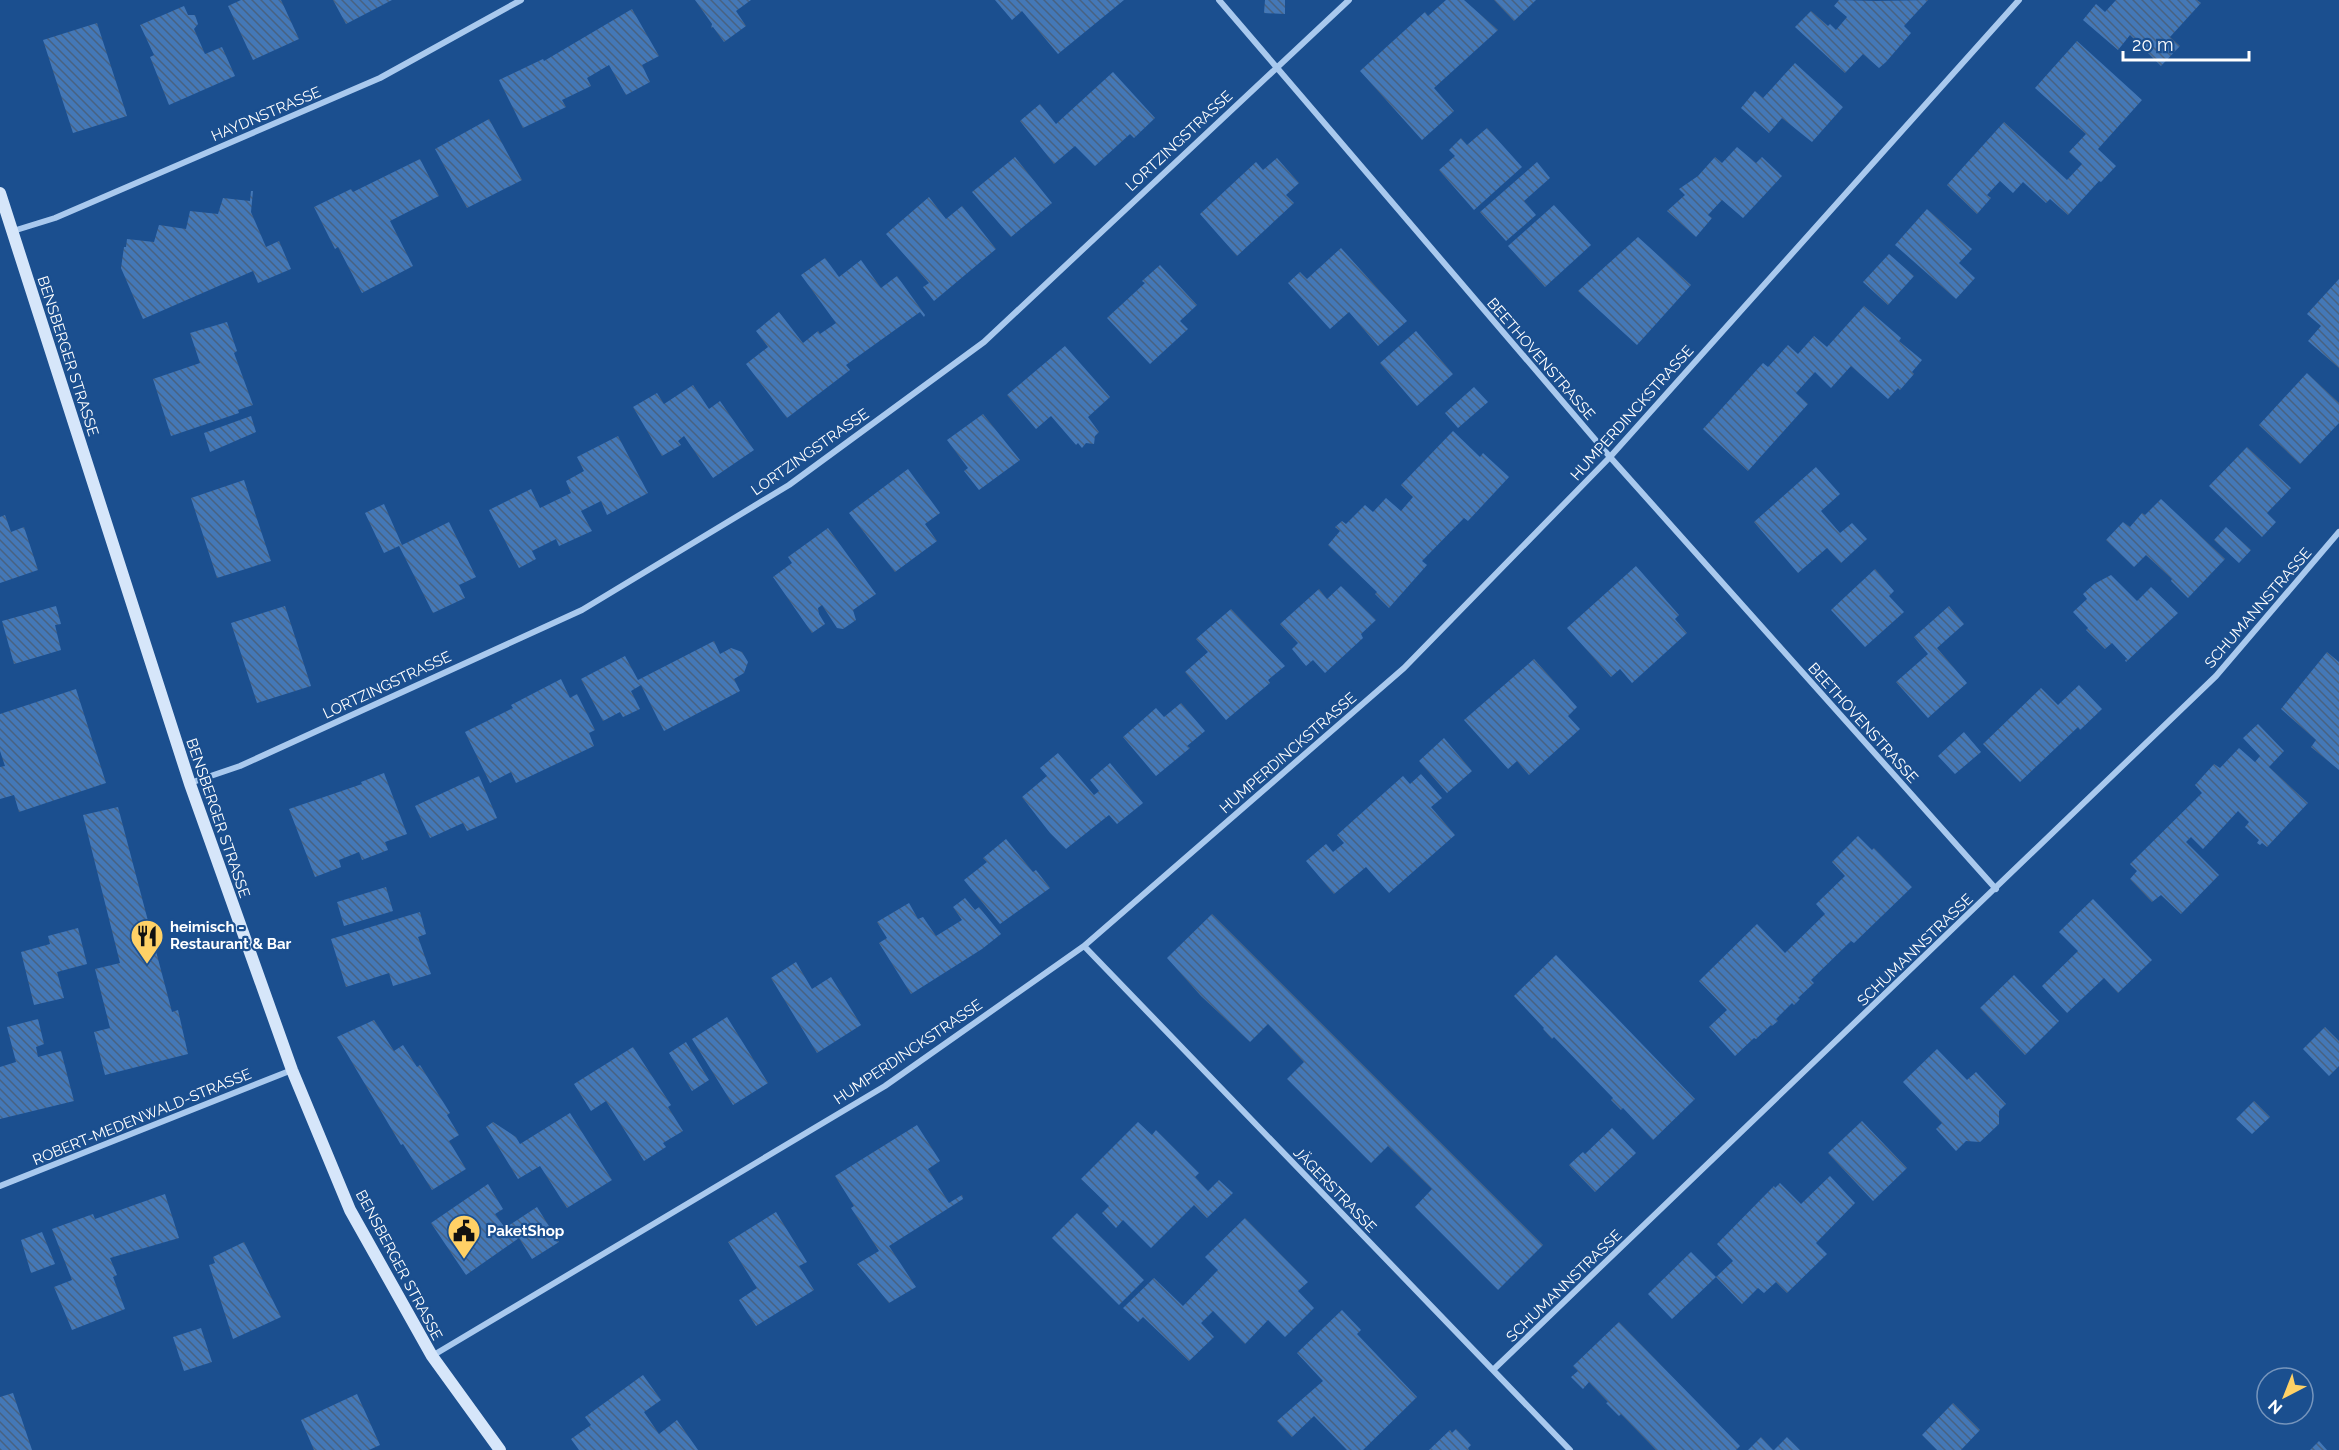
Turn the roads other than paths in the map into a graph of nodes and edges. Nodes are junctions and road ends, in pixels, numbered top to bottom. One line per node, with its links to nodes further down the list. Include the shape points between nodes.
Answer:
1 (521, 0): 7 (street, HAYDNSTRASSE, via 380,78 55,218)
2 (1219, 0): 5 (street, BEETHOVENSTRASSE)
3 (1349, 0): 5 (street, LORTZINGSTRASSE)
4 (2019, 0): 8 (street, HUMPERDINCKSTRASSE)
5 (1275, 68): 8 (street, BEETHOVENSTRASSE); 10 (street, LORTZINGSTRASSE, via 984,342 789,485 582,610 240,766)
6 (0, 192): 7 (main road, BENSBERGER STRASSE)
7 (13, 231): 10 (main road, BENSBERGER STRASSE)
8 (1610, 458): 11 (street, BEETHOVENSTRASSE); 12 (street, HUMPERDINCKSTRASSE, via 1404,668)
9 (2339, 532): 11 (street, SCHUMANNSTRASSE, via 2216,676)
10 (190, 784): 13 (main road, BENSBERGER STRASSE)
11 (1996, 889): 16 (street, SCHUMANNSTRASSE)
12 (1084, 946): 15 (street, HUMPERDINCKSTRASSE, via 885,1086); 16 (street, JÄGERSTRASSE)
13 (292, 1070): 14 (street, ROBERT-MEDENWALD-STRASSE); 15 (main road, BENSBERGER STRASSE, via 350,1210)
14 (0, 1186)
15 (432, 1356): 17 (main road, BENSBERGER STRASSE)
16 (1492, 1370): 18 (street, JÄGERSTRASSE)
17 (500, 1450)
18 (1570, 1450)

